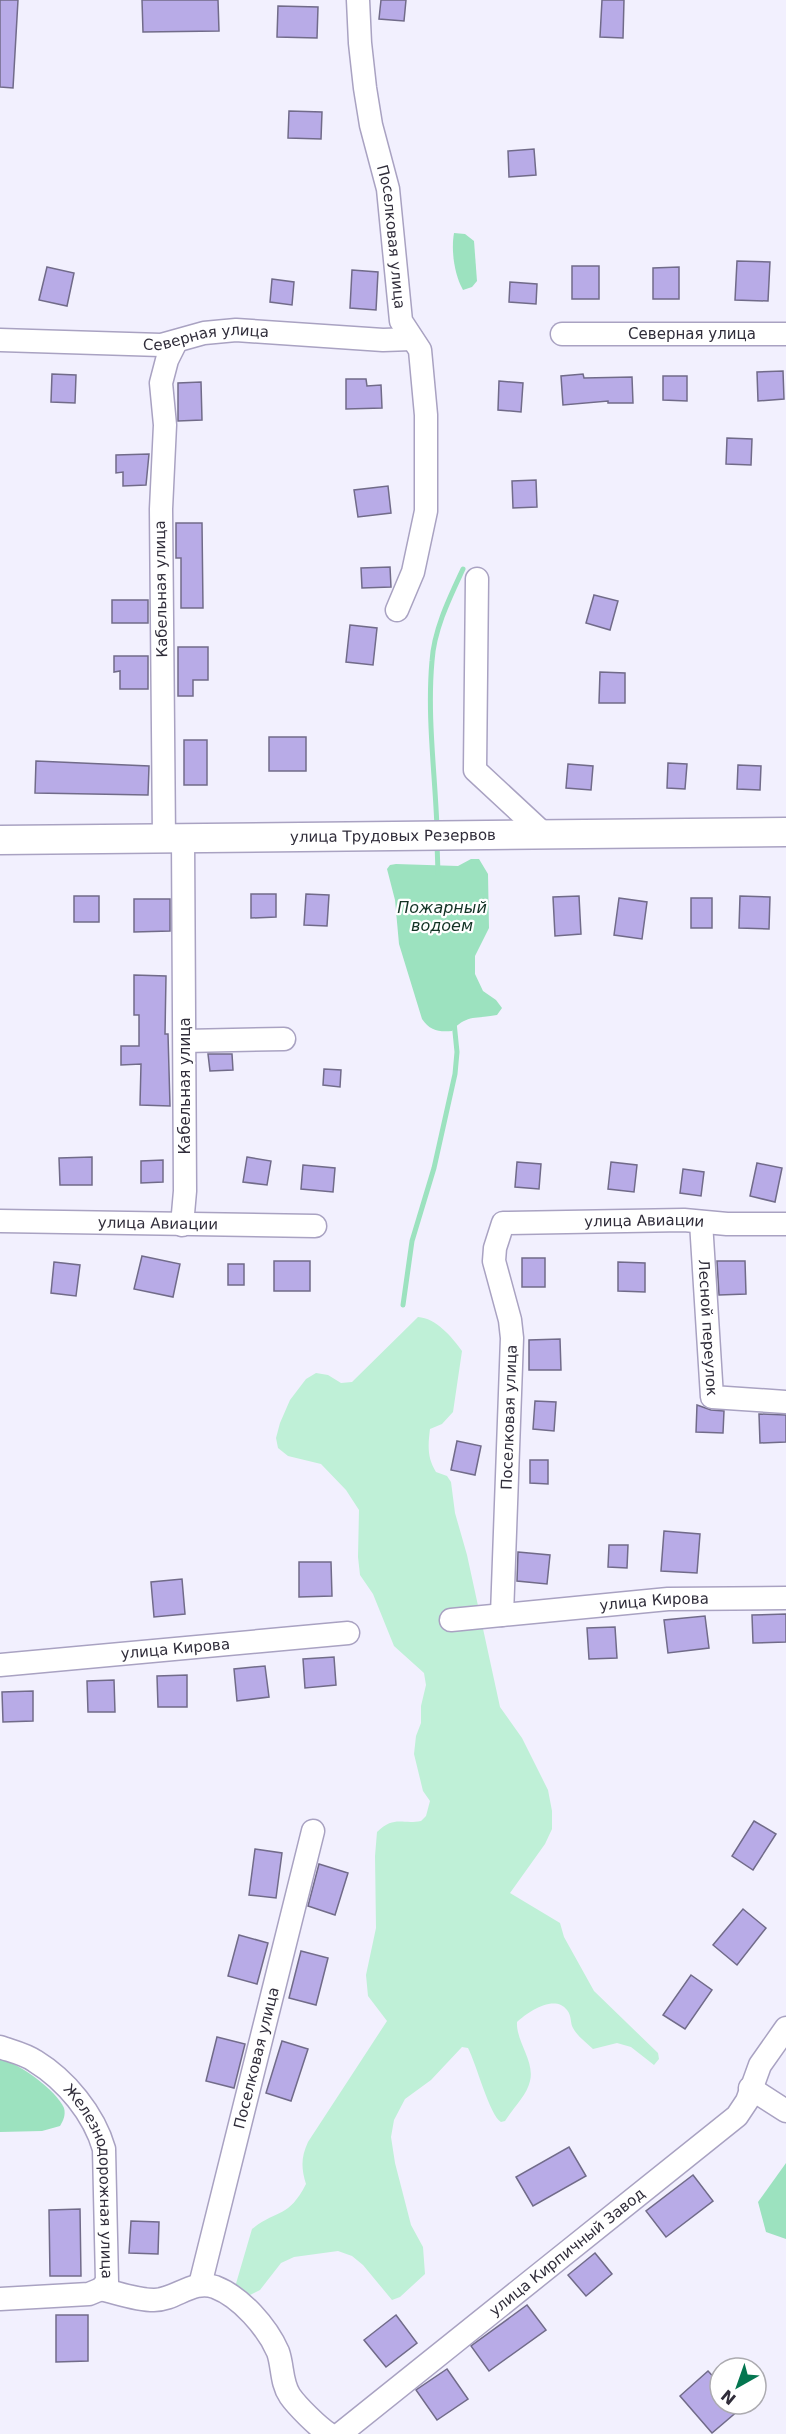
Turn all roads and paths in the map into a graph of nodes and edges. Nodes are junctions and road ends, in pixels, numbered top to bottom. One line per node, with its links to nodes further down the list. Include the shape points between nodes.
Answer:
1 (358, 0): 4 (street, Поселковая улица, via 365,88 388,189 401,321)
2 (562, 334): 3 (street, Северная улица)
3 (786, 334)
4 (412, 339): 6 (street, Северная улица, via 236,330 204,333); 8 (street, Поселковая улица, via 420,350 422,365 428,492 413,572)
5 (0, 340): 6 (street, Северная улица, via 143,345)
6 (176, 342): 11 (street, Кабельная улица, via 160,383 165,425 161,509)
7 (477, 579): 10 (street, via 475,770)
8 (397, 610)
9 (786, 832): 10 (main road, улица Трудовых Резервов)
10 (545, 835): 11 (main road, улица Трудовых Резервов)
11 (173, 838): 12 (main road, улица Трудовых Резервов); 14 (street, Кабельная улица)
12 (0, 840)
13 (284, 1039): 14 (street)
14 (184, 1041): 19 (street, Кабельная улица)
15 (0, 1221): 19 (street, улица Авиации)
16 (701, 1221): 17 (street, улица Авиации); 18 (street, улица Авиации); 21 (street, Лесной переулок, via 712,1396)
17 (503, 1224): 23 (street, Поселковая улица, via 494,1261 512,1338)
18 (786, 1224)
19 (182, 1225): 20 (street, улица Авиации)
20 (315, 1226)
21 (786, 1402)
22 (786, 1598): 23 (street, улица Кирова, via 668,1599)
23 (502, 1615): 24 (street, улица Кирова)
24 (452, 1620)
25 (348, 1633): 26 (street, улица Кирова)
26 (0, 1665)
27 (313, 1831): 32 (street, Поселковая улица)
28 (786, 2028): 30 (street, via 760,2065)
29 (0, 2047): 33 (street, Железнодорожная улица, via 34,2059 59,2079 100,2136 104,2149 107,2282)
30 (750, 2088): 31 (street); 36 (street, улица Кирпичный Завод, via 737,2116)
31 (786, 2111)
32 (200, 2284): 33 (street, via 155,2300); 35 (street, via 230,2295 252,2314 278,2352 290,2396)
33 (101, 2289): 34 (street, Железнодорожная улица, via 90,2294)
34 (0, 2299)
35 (329, 2434)
36 (340, 2434)

